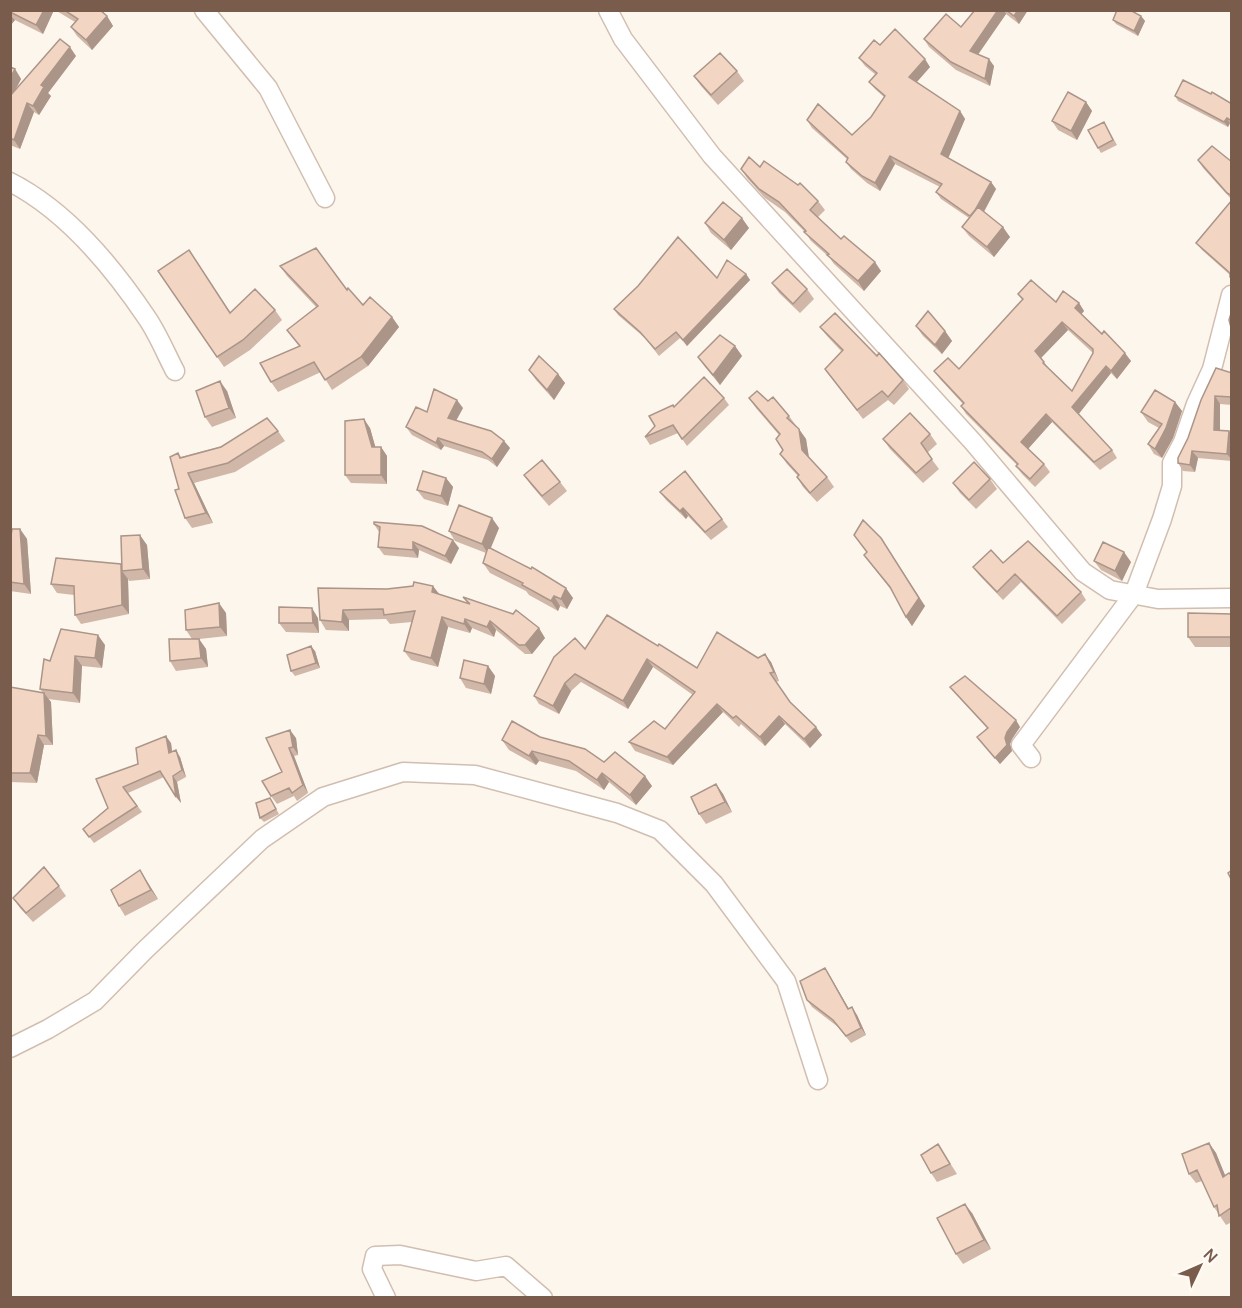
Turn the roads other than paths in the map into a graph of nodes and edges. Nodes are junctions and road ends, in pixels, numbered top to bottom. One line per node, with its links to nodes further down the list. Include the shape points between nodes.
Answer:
1 (204, 10): 4 (street, via 268,88)
2 (608, 10): 7 (street, via 623,39 712,156 973,442 1083,572 1110,590)
3 (10, 182): 6 (street, via 63,219 105,262 148,320)
4 (325, 198)
5 (1231, 294): 7 (street, via 1212,369 1172,463 1172,486)
6 (175, 371)
7 (1134, 594): 8 (street, via 1158,599); 9 (street, via 1021,745)
8 (1232, 598)
9 (1031, 758)
10 (10, 1048): 11 (street, via 94,1001 262,839 323,797 403,772 475,775 617,813 660,830 714,884 786,981)
11 (818, 1080)
12 (386, 1298): 13 (street, via 372,1269 375,1256 400,1255 476,1271 506,1266)
13 (543, 1298)

